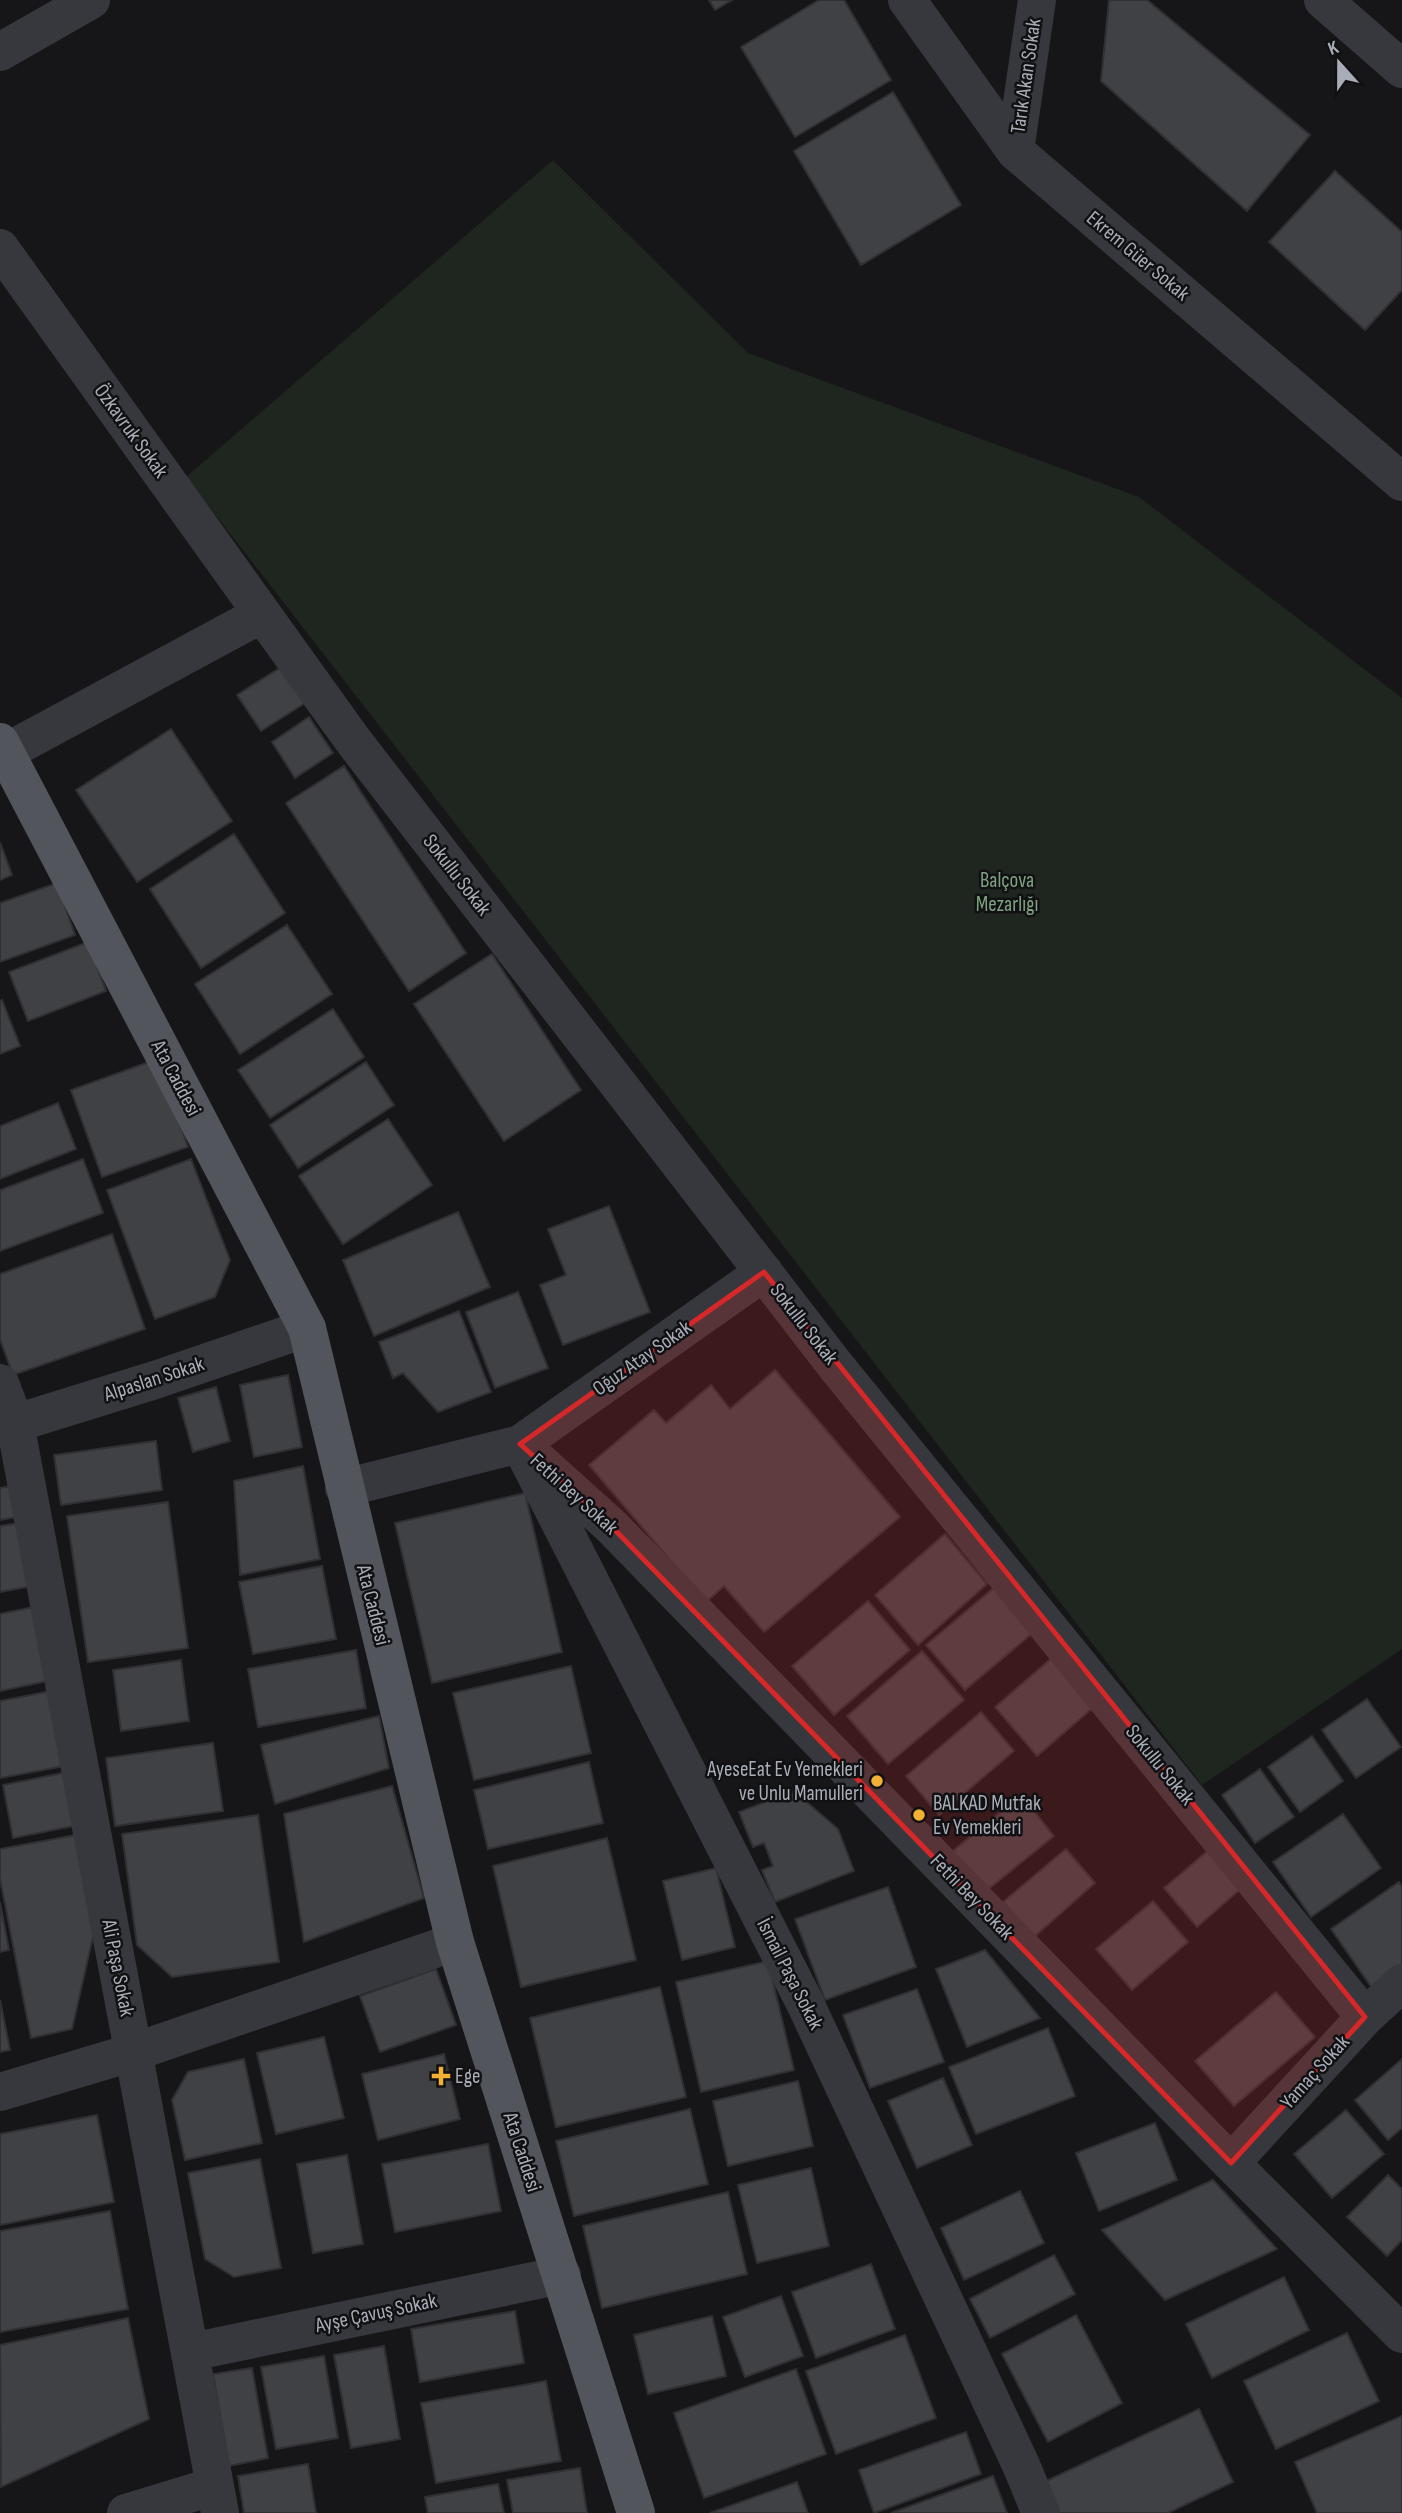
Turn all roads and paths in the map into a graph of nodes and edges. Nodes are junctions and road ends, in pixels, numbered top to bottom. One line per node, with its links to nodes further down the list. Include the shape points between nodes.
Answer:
1 (91, 0): 5 (street)
2 (907, 0): 7 (street, Ekrem Güer Sokak)
3 (1037, 0): 7 (street, Tarık Akan Sokak)
4 (1323, 0): 6 (street)
5 (0, 52)
6 (1402, 69)
7 (1015, 151): 9 (street, Ekrem Güer Sokak)
8 (0, 248): 10 (street, Özkavruk Sokak)
9 (1402, 482)
10 (262, 614): 11 (street); 12 (street, Sokullu Sokak, via 352,739)
11 (3, 747): 13 (main road, Ata Caddesi)
12 (764, 1272): 16 (street, Oğuz Atay Sokak); 20 (street, Sokullu Sokak)
13 (307, 1328): 15 (street, Alpaslan Sokak); 17 (main road, Ata Caddesi)
14 (0, 1383): 15 (street, Ali Paşa Sokak)
15 (7, 1425): 21 (street, Ali Paşa Sokak)
16 (520, 1444): 17 (street, Fethi Bey Sokak); 23 (street, Fethi Bey Sokak, via 611,1526); 30 (street, İsmail Paşa Sokak, via 805,2003)
17 (344, 1488): 18 (main road, Ata Caddesi)
18 (455, 1942): 21 (street); 24 (main road, Ata Caddesi)
19 (1402, 1983): 20 (street, Yamaç Sokak)
20 (1365, 2017): 23 (street, Yamaç Sokak)
21 (134, 2052): 22 (street); 26 (street, Ali Paşa Sokak)
22 (0, 2092)
23 (1231, 2164): 25 (street, Fethi Bey Sokak)
24 (562, 2275): 26 (street, Ayşe Çavuş Sokak); 29 (main road, Ata Caddesi)
25 (1402, 2334)
26 (191, 2352): 27 (street, Ali Paşa Sokak)
27 (218, 2499): 28 (street)
28 (126, 2513)
29 (636, 2513)
30 (1041, 2513)

